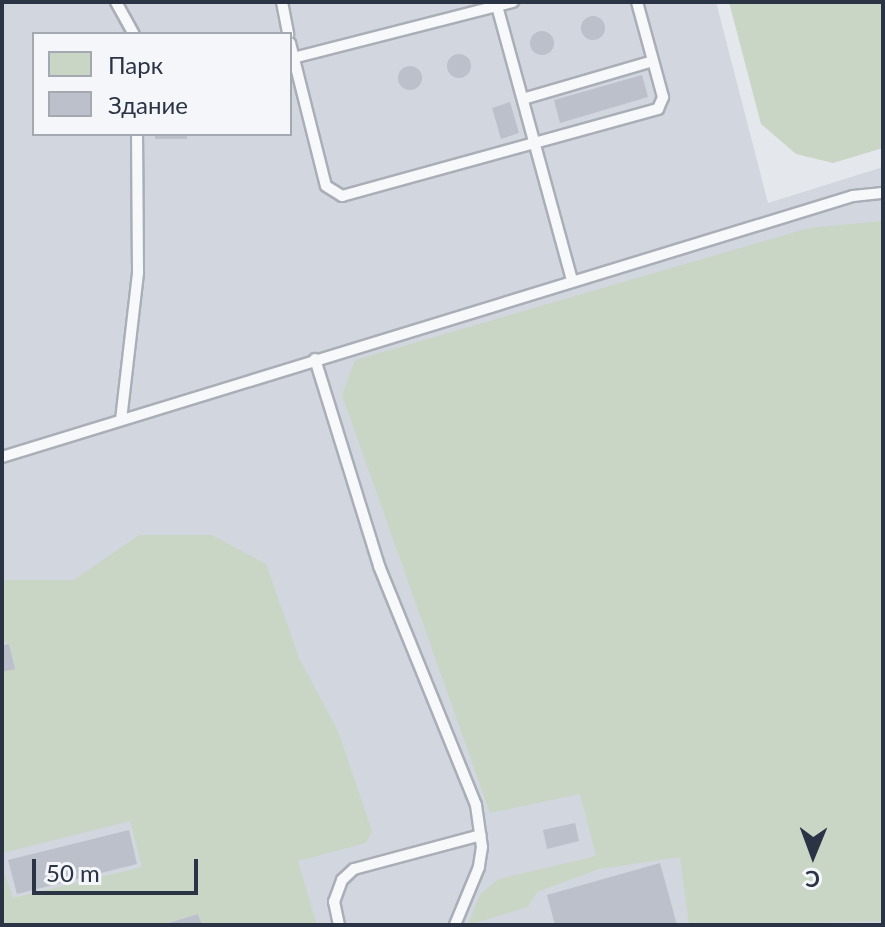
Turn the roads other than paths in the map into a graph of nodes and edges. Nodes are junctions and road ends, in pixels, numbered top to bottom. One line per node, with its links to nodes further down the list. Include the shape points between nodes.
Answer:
1 (116, 2): 6 (lane)
2 (282, 2): 7 (lane)
3 (513, 2): 5 (lane)
4 (637, 2): 10 (lane)
5 (497, 6): 9 (lane); 11 (lane)
6 (133, 32)
7 (288, 32)
8 (292, 53): 9 (lane)
9 (293, 58): 13 (lane, via 331,193 342,196)
10 (653, 61): 11 (lane); 13 (lane, via 663,97 658,109)
11 (523, 99): 13 (lane)
12 (137, 136): 17 (lane, via 138,272)
13 (535, 145): 15 (lane)
14 (883, 193): 15 (lane, via 853,196)
15 (572, 281): 16 (lane)
16 (315, 359): 17 (lane); 19 (lane, via 379,566 476,805)
17 (121, 420): 18 (lane)
18 (2, 457)
19 (481, 835): 20 (lane, via 354,869 342,880 334,902); 21 (lane, via 479,867)
20 (339, 925)
21 (455, 925)

